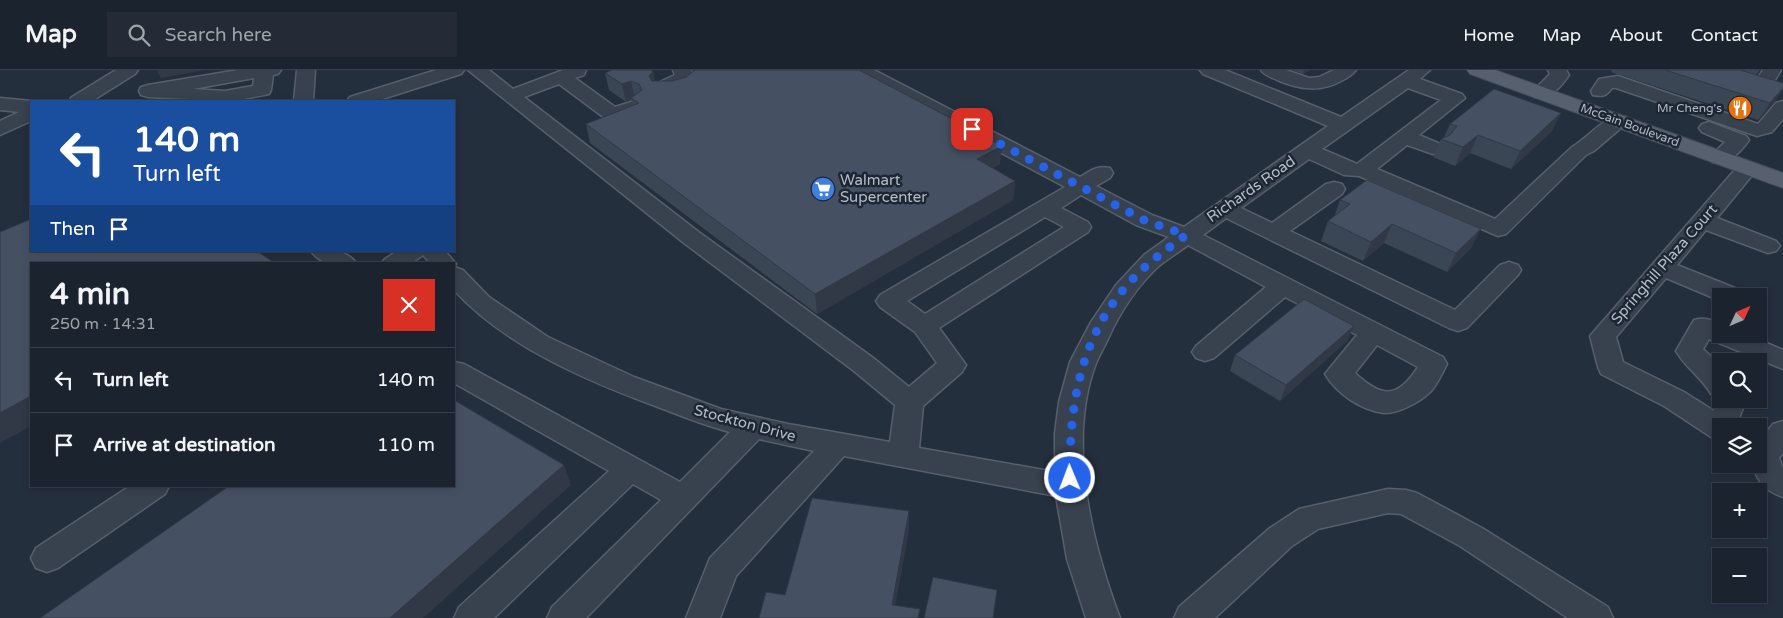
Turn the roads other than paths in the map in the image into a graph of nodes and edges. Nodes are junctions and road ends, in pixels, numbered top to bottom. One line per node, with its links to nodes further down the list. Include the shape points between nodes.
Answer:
1 (127, 70): 24 (street)
2 (266, 70): 2 (street, via 196,83 148,91 225,97 262,90)
3 (306, 70): 25 (street)
4 (455, 70): 26 (street)
5 (477, 70): 22 (street)
6 (580, 70): 16 (street)
7 (682, 70): 8 (street, via 682,79 661,92 686,86 694,80)
8 (694, 70)
9 (860, 70): 19 (street)
10 (902, 70): 19 (street)
11 (1209, 70): 18 (street)
12 (1347, 70): 18 (street, via 1328,82 1306,84)
13 (1476, 70): 21 (main road, McCain Boulevard)
14 (1558, 70): 21 (street, via 1558,79)
15 (1414, 76): 34 (street, Richards Road); 37 (street, via 1455,98)
16 (561, 77): 22 (street); 31 (street)
17 (1765, 77): 23 (street)
18 (1263, 79): 34 (street)
19 (879, 80): 47 (street)
20 (1600, 91): 29 (street); 36 (street, via 1606,83 1618,82); 38 (street)
21 (1541, 93): 29 (main road, McCain Boulevard)
22 (510, 96): 74 (street)
23 (1783, 97)
24 (81, 100)
25 (304, 100)
26 (360, 100)
27 (0, 104): 28 (street)
28 (30, 107)
29 (1580, 107): 33 (main road, McCain Boulevard)
30 (1783, 107): 36 (street, via 1764,128)
31 (620, 109)
32 (30, 114): 35 (street)
33 (1612, 119): 41 (lane, via 1588,147); 42 (main road, McCain Boulevard)
34 (1342, 125): 39 (street, Richards Road)
35 (0, 129)
36 (1757, 130): 38 (street)
37 (1405, 137): 40 (street); 44 (street)
38 (1739, 140): 42 (street)
39 (1310, 148): 44 (street, via 1352,170); 50 (street, Richards Road)
40 (1433, 148)
41 (1579, 150): 44 (street, via 1498,229)
42 (1719, 158): 43 (main road, McCain Boulevard)
43 (1747, 168): 46 (main road, McCain Boulevard); 51 (street, Springhill Plaza Court)
44 (1362, 170)
45 (1102, 172): 47 (street)
46 (1783, 181)
47 (1080, 186): 49 (street); 53 (street, via 1144,220)
48 (1334, 189): 52 (street)
49 (1045, 208): 66 (street, via 1080,227); 66 (street, via 889,301)
50 (1223, 208): 52 (street); 53 (street, Richards Road)
51 (1702, 220): 54 (street); 61 (street, Springhill Plaza Court)
52 (1273, 233): 62 (street, via 1458,322)
53 (1186, 235): 63 (street); 85 (street, Richards Road, via 1152,260 1130,282 1103,319 1080,370 1073,405 1069,440)
54 (1768, 246)
55 (325, 252): 58 (street)
56 (412, 252): 59 (street)
57 (433, 252): 60 (street)
58 (342, 262)
59 (396, 262)
60 (442, 262)
61 (1661, 267): 65 (street); 75 (street, Springhill Plaza Court, via 1602,336 1611,367)
62 (1509, 270)
63 (1283, 285): 68 (street); 70 (street)
64 (458, 288): 76 (street, Stockton Drive, via 503,320 576,362 624,384 717,418)
65 (1712, 288)
66 (924, 326): 74 (street, via 953,365)
67 (1712, 329): 73 (street, via 1703,326 1689,351)
68 (1373, 332)
69 (1745, 343): 71 (street)
70 (1205, 352)
71 (1783, 360)
72 (455, 372): 82 (street)
73 (1712, 373)
74 (909, 402): 80 (street)
75 (1712, 422)
76 (753, 427): 78 (street, Stockton Drive); 86 (street)
77 (1783, 432): 79 (street)
78 (838, 444): 80 (street, Stockton Drive); 90 (street, via 722,568)
79 (1767, 448)
80 (903, 456): 85 (street, Stockton Drive)
81 (1767, 467): 83 (street, via 1771,476)
82 (630, 469): 86 (street); 88 (street)
83 (1783, 485)
84 (153, 487): 87 (street)
85 (1071, 487): 91 (street, Richards Road, via 1085,566)
86 (683, 498): 89 (street)
87 (47, 558)
88 (471, 618)
89 (564, 618)
90 (703, 618)
91 (1104, 618)
92 (1191, 618): 93 (street, via 1281,537 1310,518 1388,501 1406,502 1471,537)
93 (1596, 618)

